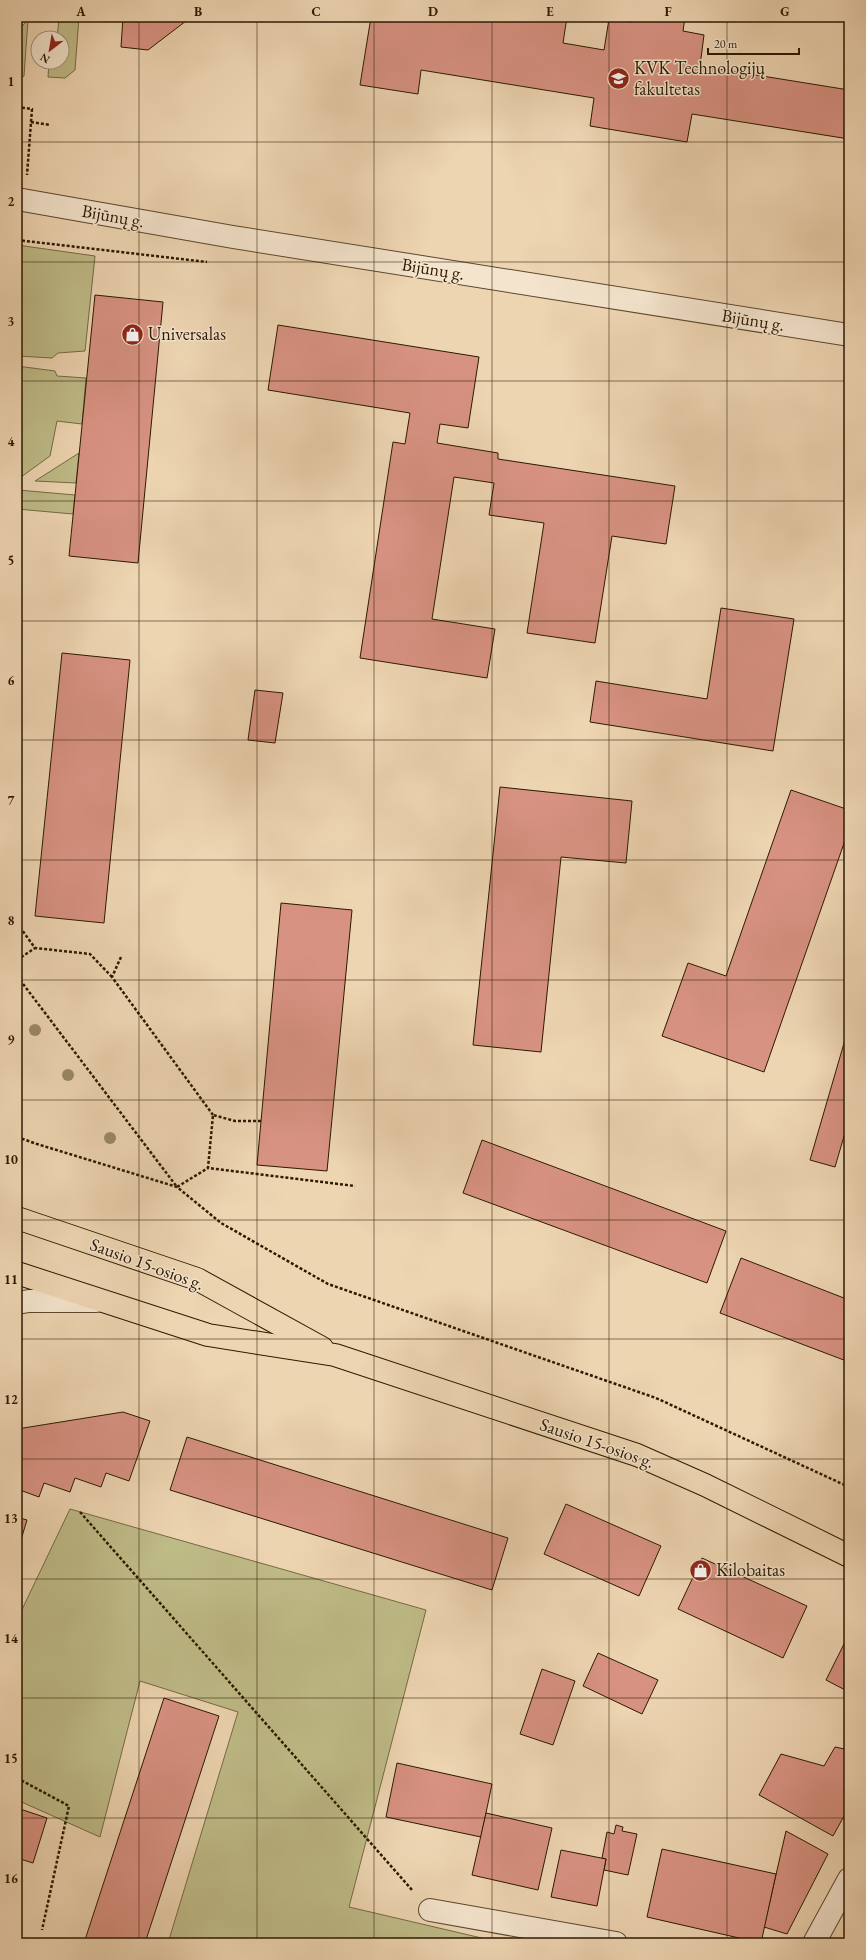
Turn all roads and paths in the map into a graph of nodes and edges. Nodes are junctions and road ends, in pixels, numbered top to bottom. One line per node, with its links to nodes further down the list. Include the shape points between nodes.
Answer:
1 (17, 107): 2 (path)
2 (32, 109)
3 (31, 122): 4 (path)
4 (50, 125)
5 (17, 199): 8 (street, Bijūnų g., via 233,237)
6 (17, 240): 7 (path)
7 (212, 263)
8 (849, 335)
9 (17, 923): 10 (path)
10 (35, 948): 12 (path); 14 (path, via 90,954)
11 (121, 957): 14 (path)
12 (17, 960)
13 (17, 976): 19 (path)
14 (112, 977): 15 (path)
15 (213, 1115): 16 (path, via 235,1121); 18 (path)
16 (261, 1121)
17 (17, 1137): 19 (path)
18 (208, 1168): 19 (path); 20 (path)
19 (177, 1186): 26 (path, via 221,1223 328,1284 656,1398)
20 (355, 1186)
21 (17, 1218): 25 (main road, Sausio 15-osios g., via 197,1279)
22 (17, 1273): 23 (main road, Sausio 15-osios g.)
23 (103, 1300): 24 (street); 25 (main road, Sausio 15-osios g., via 208,1335)
24 (17, 1303)
25 (335, 1355): 28 (main road, Sausio 15-osios g., via 637,1455)
26 (849, 1487)
27 (80, 1512): 31 (path)
28 (849, 1556)
29 (17, 1778): 32 (path, via 69,1806)
30 (849, 1879): 34 (street)
31 (430, 1910): 33 (street)
32 (42, 1930)
33 (616, 1943)
34 (814, 1943)

